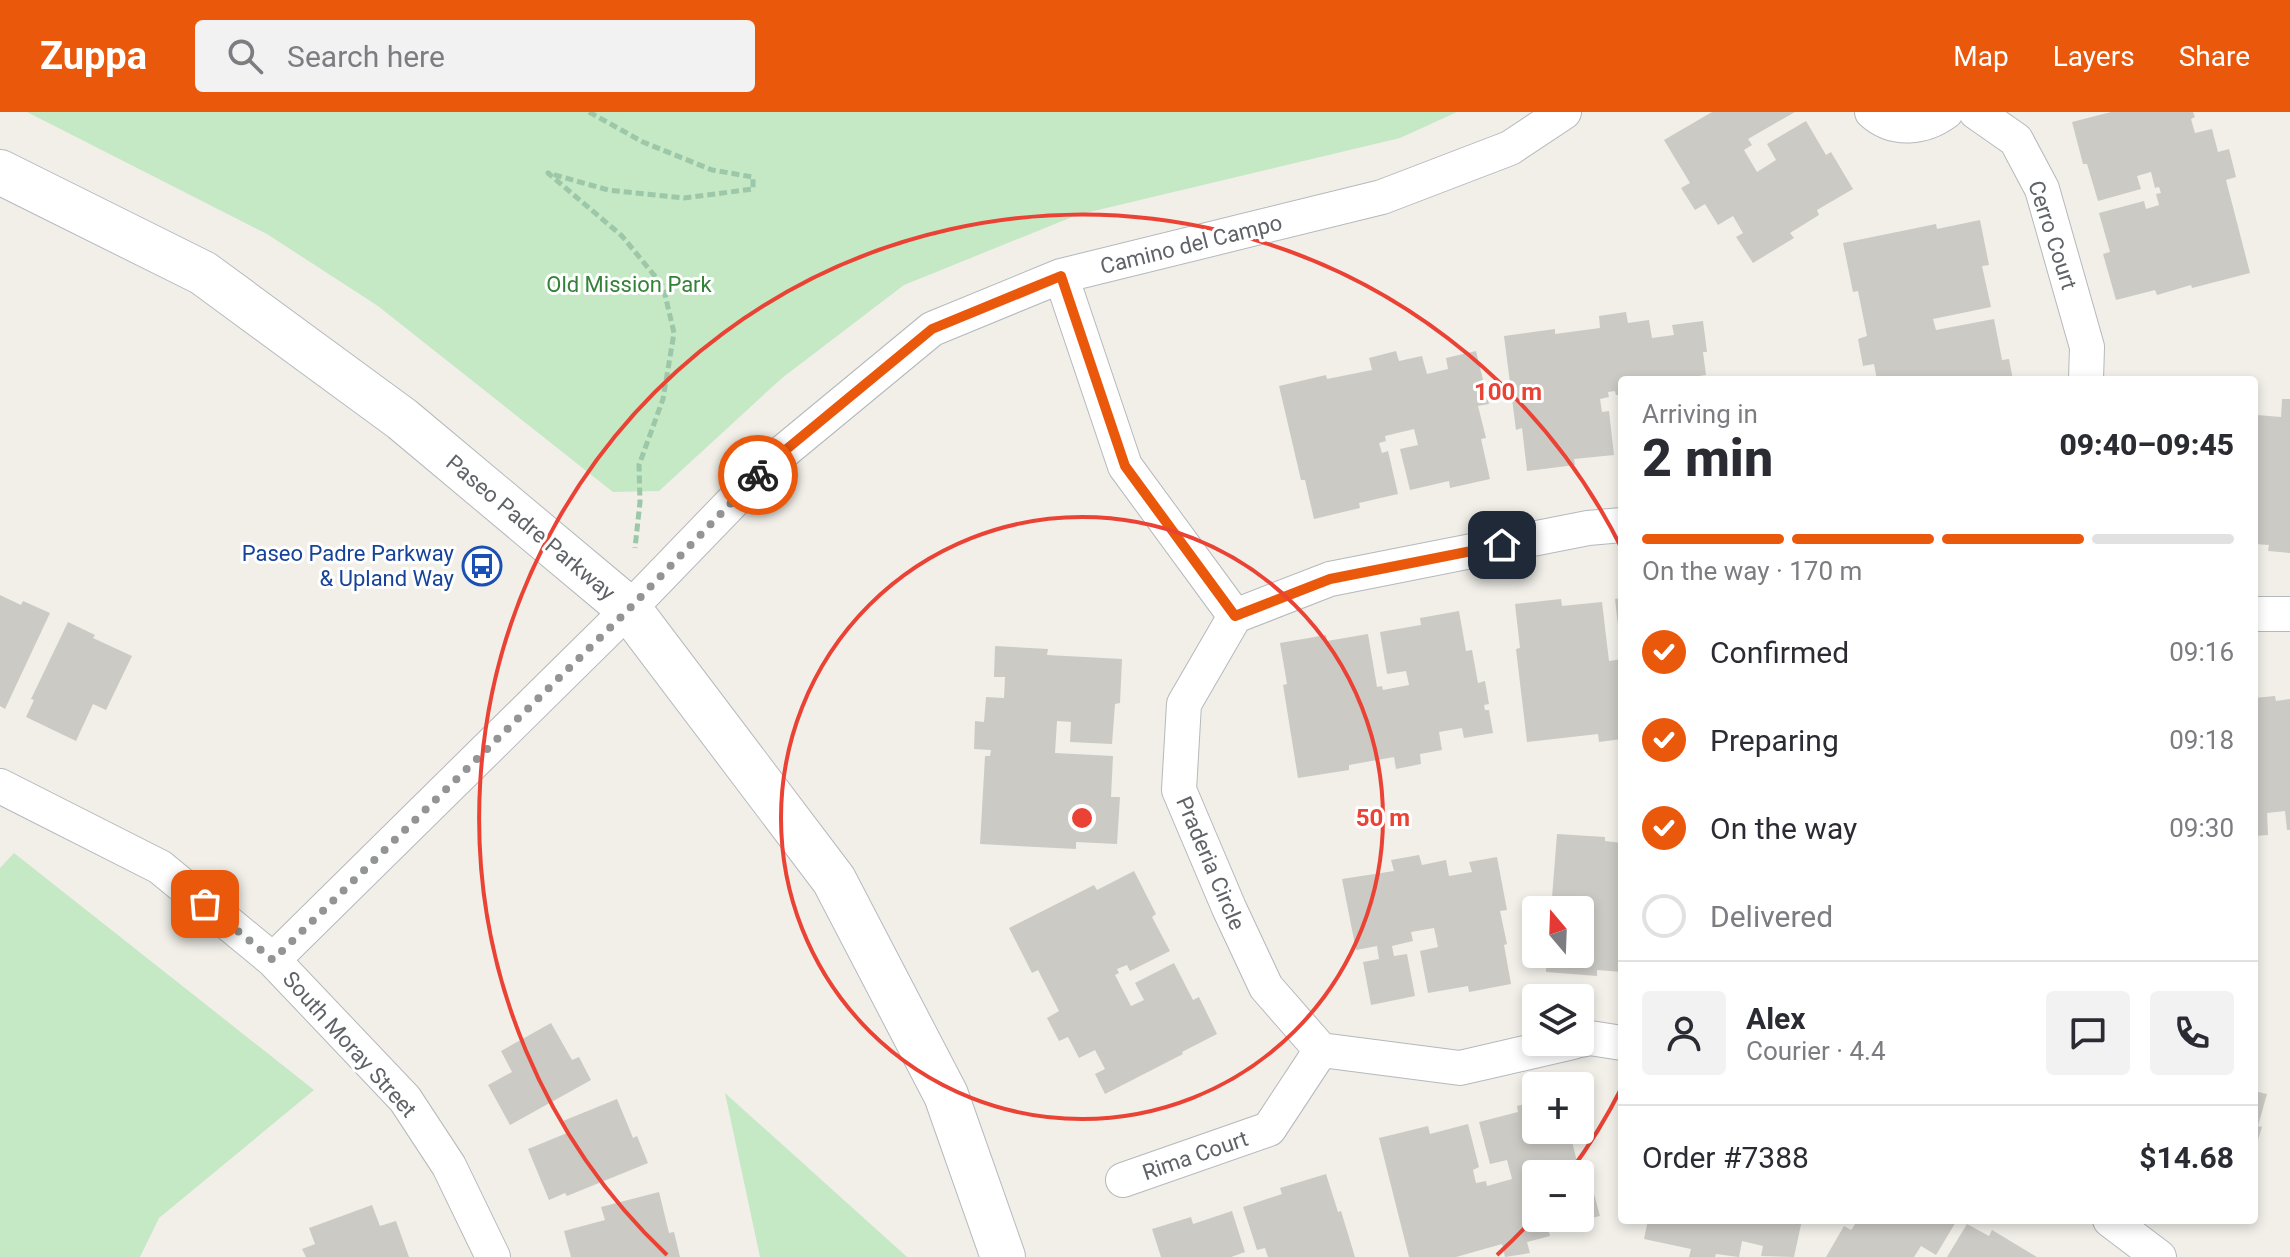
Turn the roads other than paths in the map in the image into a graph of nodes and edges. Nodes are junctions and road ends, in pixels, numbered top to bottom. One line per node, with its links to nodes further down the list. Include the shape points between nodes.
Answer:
1 (1564, 112): 6 (street, Camino del Campo, via 1510,148 1382,197)
2 (1872, 112): 3 (street, via 1892,124 1910,126 1929,123)
3 (1946, 112)
4 (1976, 112): 7 (street, Cerro Court, via 2016,140 2042,189 2087,347)
5 (0, 172): 9 (main road, Paseo Padre Parkway, via 203,273 402,419)
6 (1061, 276): 9 (street, Camino del Campo, via 932,329 771,462); 12 (street, via 1125,466)
7 (2086, 376)
8 (1618, 525): 12 (street, via 1330,579)
9 (629, 609): 14 (street, Camino del Campo); 22 (main road, Paseo Padre Parkway, via 834,880 946,1095)
10 (2258, 614): 11 (street)
11 (2290, 614)
12 (1235, 616): 17 (street, Praderia Circle, via 1184,704 1179,790 1266,987)
13 (0, 786): 14 (street, South Moray Street, via 160,867)
14 (273, 960): 21 (street, South Moray Street, via 405,1099 449,1166)
15 (1594, 1039): 16 (street)
16 (1618, 1042)
17 (1321, 1050): 18 (street, via 1460,1068); 19 (street, Rima Court, via 1269,1129)
18 (1522, 1054)
19 (1123, 1180)
20 (2115, 1224): 23 (street)
21 (493, 1257)
22 (1003, 1257)
23 (2159, 1257)

